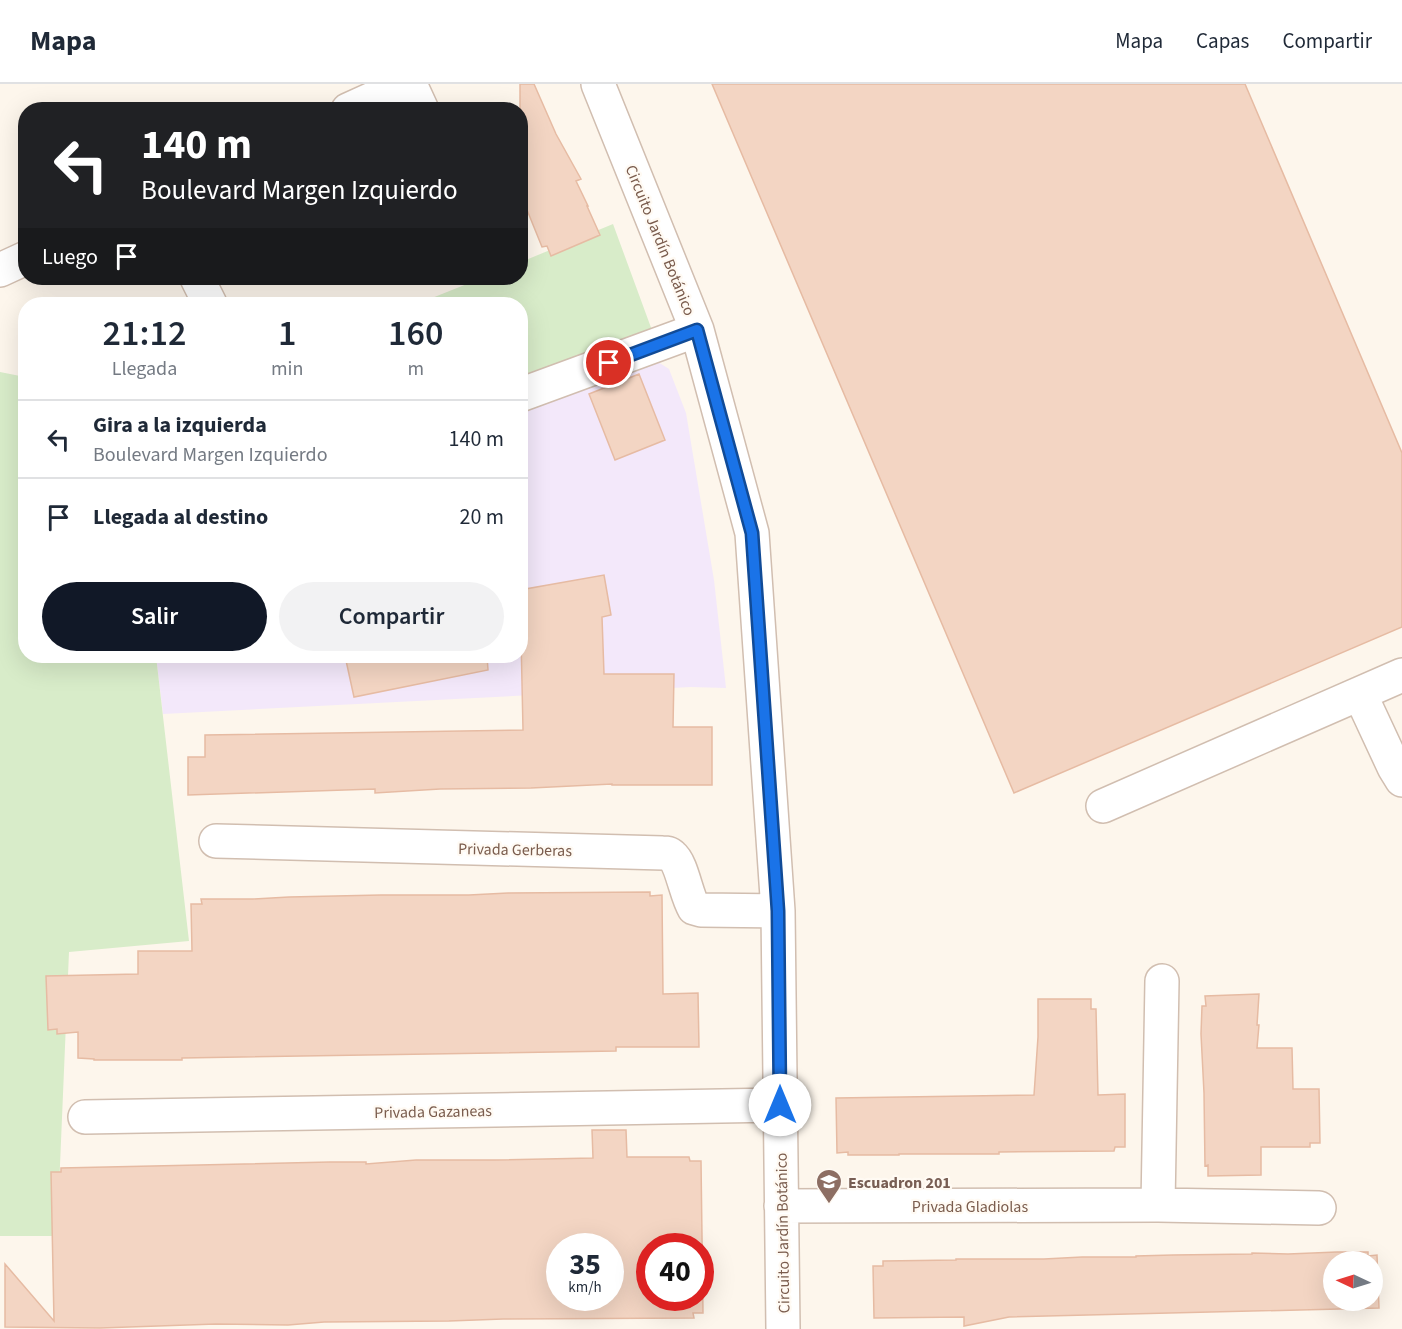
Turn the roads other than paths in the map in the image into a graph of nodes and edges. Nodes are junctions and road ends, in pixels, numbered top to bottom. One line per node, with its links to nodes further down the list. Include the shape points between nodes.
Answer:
1 (405, 84): 4 (street)
2 (410, 84): 5 (street)
3 (598, 84): 8 (street, Circuito Jardín Botánico)
4 (366, 102)
5 (418, 102)
6 (18, 262): 7 (street)
7 (0, 270)
8 (697, 330): 9 (street); 15 (street, Circuito Jardín Botánico, via 752,533)
9 (528, 392)
10 (1402, 675): 11 (street)
11 (1360, 694): 12 (street); 13 (street)
12 (1402, 780)
13 (1103, 806)
14 (216, 841): 15 (street, Privada Gerberas, via 663,853 676,862 694,908)
15 (778, 911): 17 (street, Circuito Jardín Botánico)
16 (1162, 981): 19 (street)
17 (780, 1105): 18 (street, Privada Gazaneas); 20 (street, Circuito Jardín Botánico)
18 (86, 1117)
19 (1158, 1205): 20 (street, Privada Gladiolas); 21 (street, Privada Gladiolas)
20 (781, 1206): 22 (street, Circuito Jardín Botánico)
21 (1319, 1208)
22 (783, 1329)

